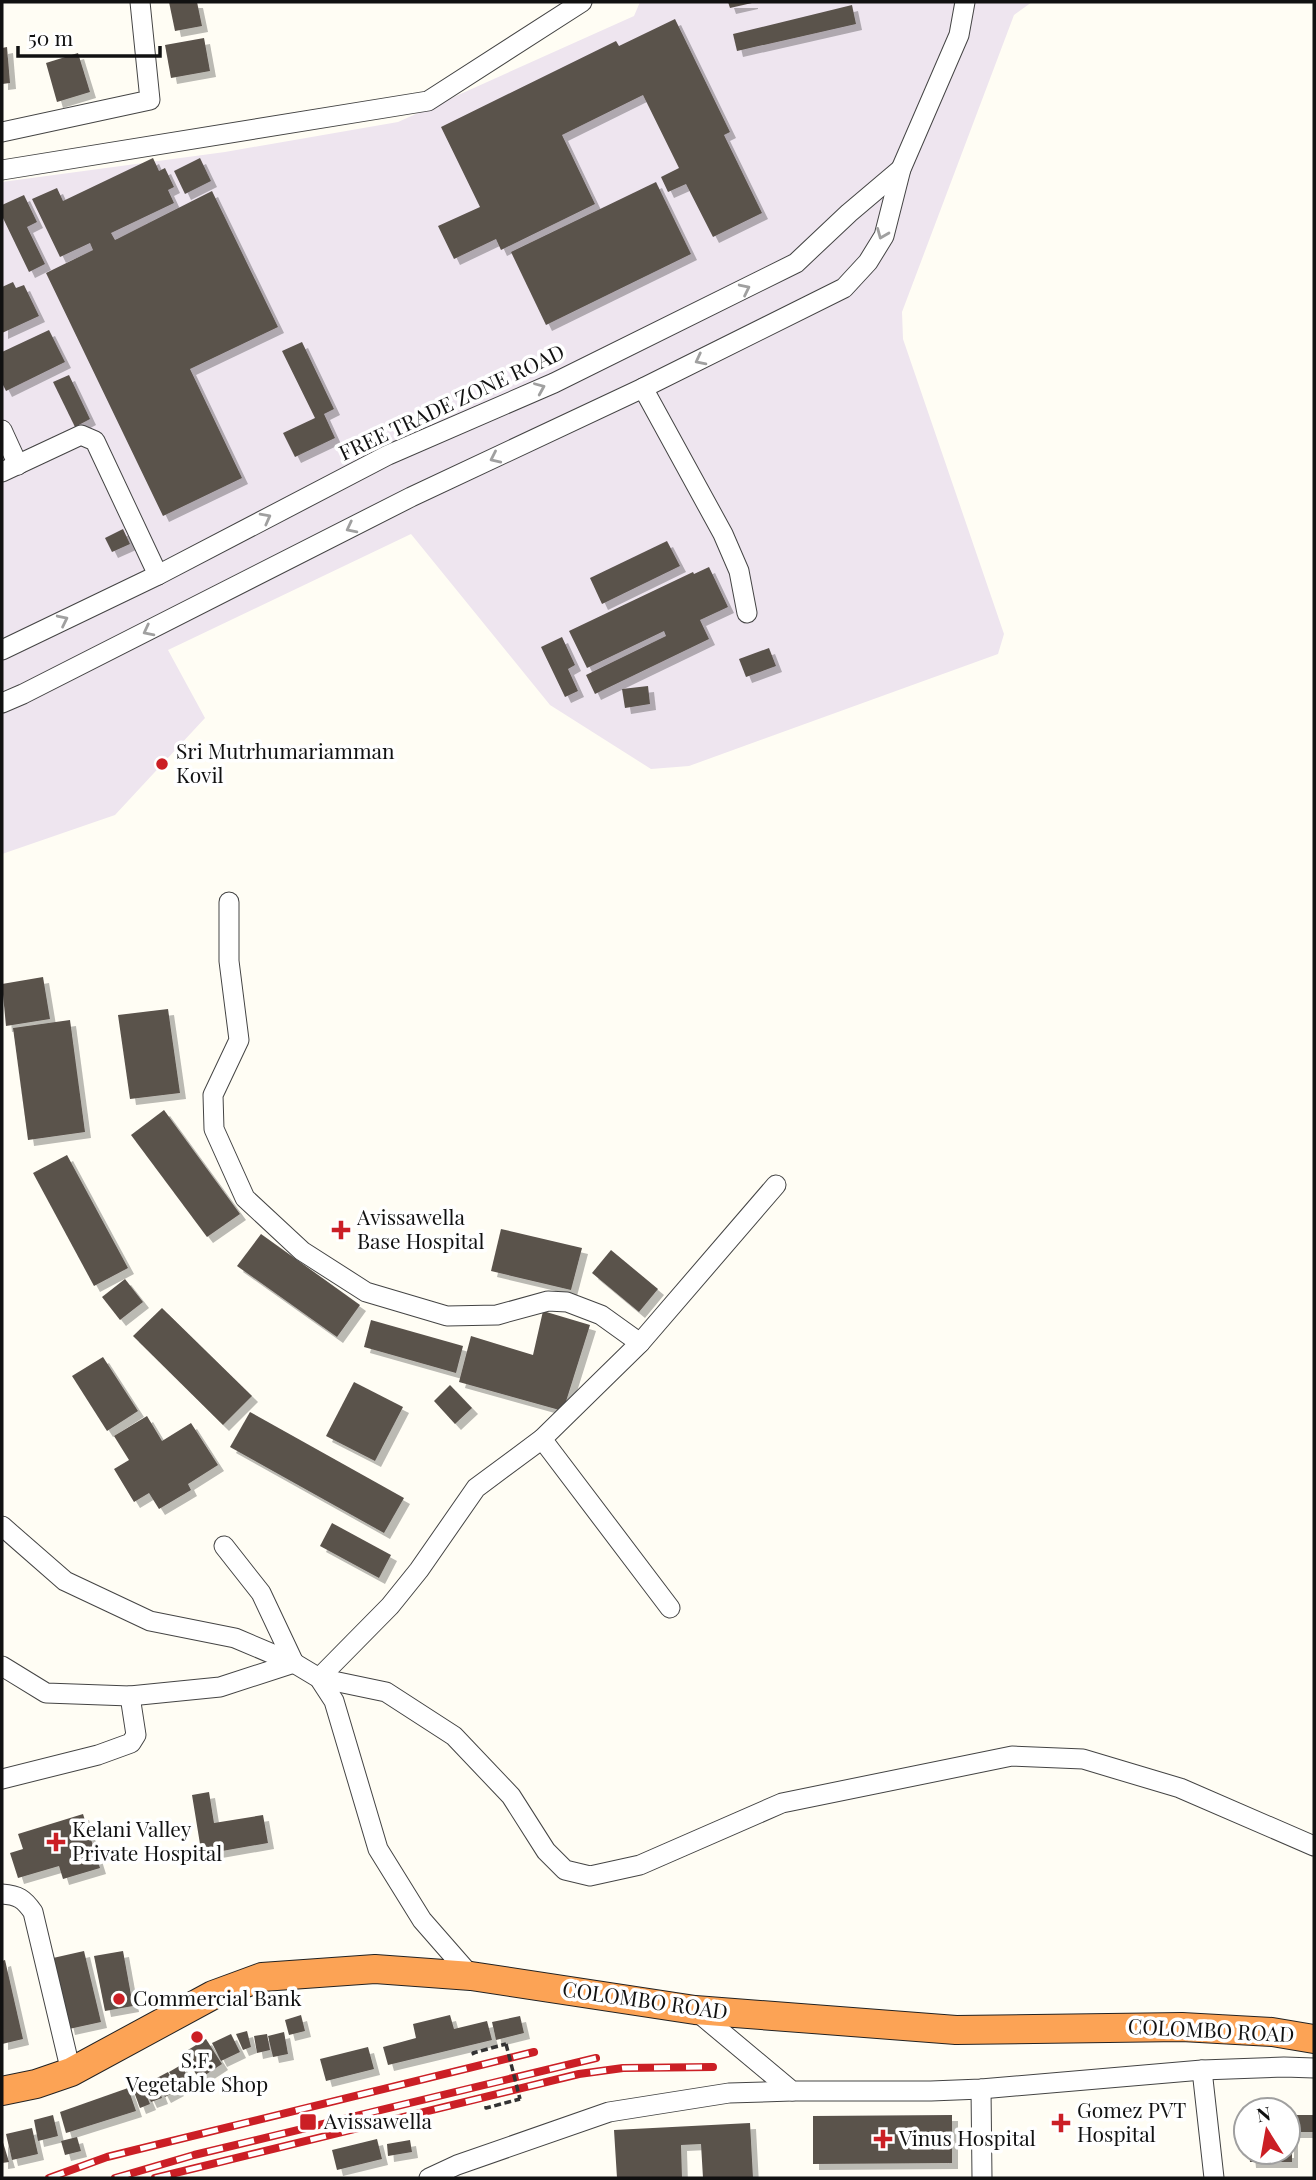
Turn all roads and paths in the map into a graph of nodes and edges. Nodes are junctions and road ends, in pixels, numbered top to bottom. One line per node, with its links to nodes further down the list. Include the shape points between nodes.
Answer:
1 (140, 2): 4 (street, via 150,100)
2 (582, 2): 6 (street, via 428,101)
3 (965, 2): 5 (street, FREE TRADE ZONE ROAD, via 959,35)
4 (2, 132)
5 (901, 169): 7 (street, FREE TRADE ZONE ROAD, one-way to 7, via 884,236 844,288); 10 (street, FREE TRADE ZONE ROAD, one-way to 5, via 388,455 554,383 796,263)
6 (2, 170)
7 (643, 388): 11 (street, via 723,534 739,571); 13 (street, FREE TRADE ZONE ROAD, one-way to 13, via 411,497)
8 (2, 430): 9 (street)
9 (10, 469): 10 (street, via 81,435 95,441)
10 (158, 575): 12 (street, FREE TRADE ZONE ROAD, one-way to 10)
11 (747, 613)
12 (2, 650)
13 (2, 703)
14 (229, 902): 16 (street, via 229,961 239,1040 213,1095 214,1129 245,1198 302,1251 366,1292 447,1315 497,1315 548,1301 567,1301 601,1315)
15 (776, 1185): 16 (street)
16 (640, 1343): 17 (street)
17 (542, 1439): 20 (street); 23 (street, via 476,1488 390,1606)
18 (2, 1526): 21 (street, via 65,1581 150,1620 235,1637)
19 (224, 1546): 21 (street, via 261,1593)
20 (670, 1608)
21 (294, 1663): 23 (street); 24 (street, via 220,1687)
22 (2, 1666): 24 (street, via 46,1693)
23 (319, 1678): 26 (street, via 386,1692 454,1736 510,1796 565,1870 590,1876 640,1865 782,1802 1012,1756 1083,1759 1107,1766 1180,1788); 28 (street, via 334,1701 378,1849 422,1920)
24 (130, 1696): 25 (street, via 136,1735 131,1743)
25 (2, 1779)
26 (1314, 1846)
27 (2, 1895): 34 (street, via 17,1895 33,1912)
28 (471, 1976): 29 (highway, COLOMBO ROAD); 34 (highway, COLOMBO ROAD, via 375,1969 262,1978 213,1995)
29 (695, 2010): 30 (highway, COLOMBO ROAD, via 956,2030 1182,2027 1244,2029); 37 (street)
30 (1314, 2039)
31 (474, 2055): 38 (path, bridge, via 506,2044 520,2099)
32 (1314, 2068): 33 (street)
33 (1202, 2070): 35 (street); 41 (street)
34 (71, 2072): 36 (highway, COLOMBO ROAD)
35 (981, 2089): 37 (street); 40 (street)
36 (2, 2091)
37 (792, 2091): 39 (street, via 729,2093 609,2112)
38 (486, 2106)
39 (429, 2178)
40 (982, 2178)
41 (1214, 2178)

